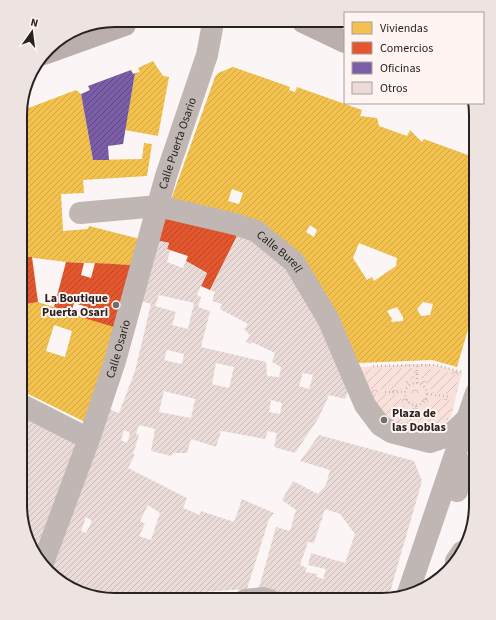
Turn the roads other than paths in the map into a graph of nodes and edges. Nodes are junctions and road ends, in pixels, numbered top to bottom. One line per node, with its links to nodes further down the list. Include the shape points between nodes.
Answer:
1 (119, 27): 5 (main road)
2 (212, 27): 6 (street, Calle Puerta Osario, via 199,82)
3 (314, 27): 4 (main road)
4 (344, 42)
5 (56, 50)
6 (158, 206): 7 (street); 11 (street, Calle Osario, via 116,361); 12 (street, Calle Burell, via 256,231 294,262 328,319 372,416 391,432)
7 (80, 213)
8 (466, 396): 10 (street)
9 (27, 408): 11 (street)
10 (468, 418): 12 (street, via 443,439 430,442); 13 (street)
11 (89, 439): 14 (street, Calle Osario)
12 (415, 439): 13 (street)
13 (466, 474): 15 (street); 16 (street)
14 (45, 558)
15 (430, 578)
16 (411, 587)

